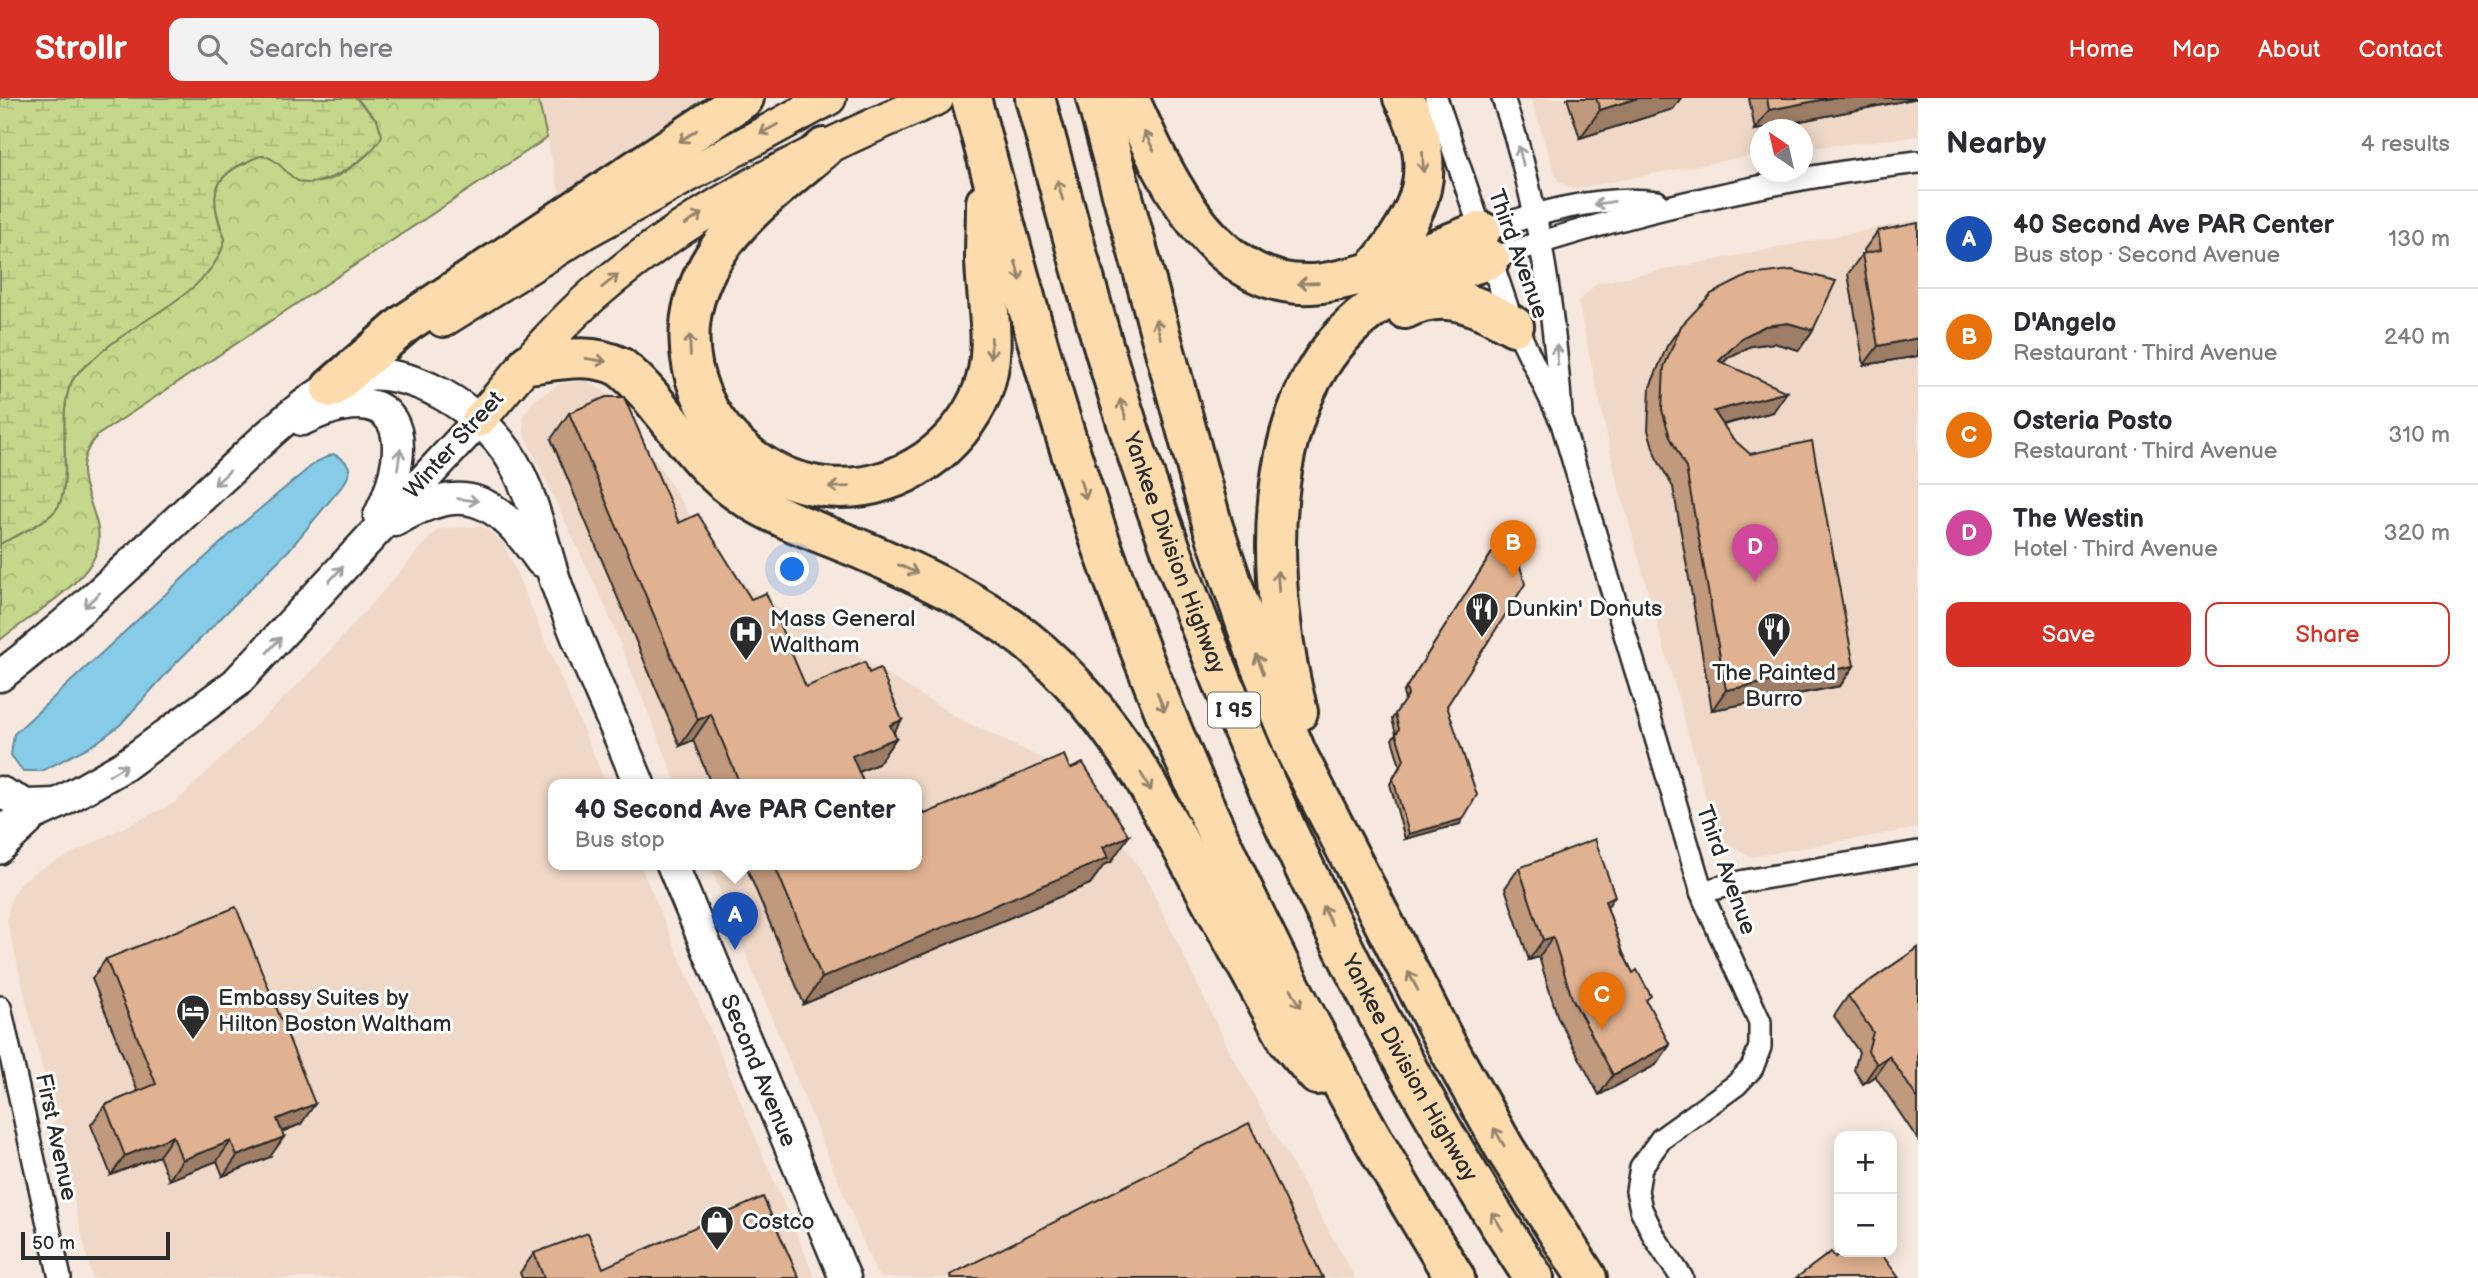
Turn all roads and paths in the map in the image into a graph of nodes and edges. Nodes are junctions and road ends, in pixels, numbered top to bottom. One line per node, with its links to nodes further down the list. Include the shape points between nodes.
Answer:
1 (744, 98): 21 (highway, one-way to 21, via 406,323)
2 (829, 98): 21 (main road, one-way to 21, via 586,231)
3 (937, 98): 11 (main road, Winter Street)
4 (971, 98): 12 (highway, I 95)
5 (1035, 98): 46 (highway, Yankee Division Highway / I 95, one-way to 5, via 1450,1144 1377,1012 1246,739 1144,474)
6 (1096, 98): 35 (highway, one-way to 6, via 1292,743 1223,560)
7 (1129, 98): 18 (highway, one-way to 7, via 1333,281 1298,284 1273,281 1239,265 1193,214 1157,157)
8 (1403, 98): 18 (highway, one-way to 18, via 1420,140 1423,186 1406,230)
9 (1436, 98): 17 (street, Third Avenue)
10 (1503, 98): 15 (street, Third Avenue, one-way to 10)
11 (824, 148): 12 (highway, one-way to 11, via 985,261 991,348 987,378 976,405 944,447 917,467 876,484 828,488 776,473 731,441 700,393 690,356 691,316 702,279 722,245); 20 (main road, Winter Street, one-way to 11, via 575,312 638,258 728,198)
12 (987, 158): 42 (highway, I 95, one-way to 42, via 1059,413 1135,637 1248,902)
13 (1918, 162): 14 (street)
14 (1672, 204): 15 (street, one-way to 15, via 1620,200); 16 (street)
15 (1534, 215): 16 (street, Third Avenue); 17 (street)
16 (1539, 243): 17 (street); 24 (street, Third Avenue, one-way to 16, via 1553,324)
17 (1486, 245): 18 (highway); 19 (street, Third Avenue); 23 (highway, via 1396,293 1358,320 1326,356)
18 (1374, 269)
19 (1514, 326): 23 (highway, via 1455,299 1409,307 1358,343); 24 (street, Third Avenue)
20 (528, 364): 22 (main road, Winter Street); 42 (highway, one-way to 42, via 581,358 620,367 692,451 731,487 796,522 950,588 1005,622 1047,656 1096,708 1142,775 1289,1042)
21 (331, 388): 22 (street, via 363,375 398,377 441,395); 25 (street)
22 (479, 420): 26 (street, Winter Street); 27 (street, via 519,472)
23 (1294, 422): 35 (highway, one-way to 23, via 1293,689 1279,599 1279,500)
24 (1562, 423): 40 (street, Third Avenue)
25 (249, 453): 26 (street, one-way to 25, via 399,464 397,430 383,412 359,404 335,407 290,427); 28 (street, one-way to 28)
26 (363, 544): 27 (street, one-way to 27, via 425,505 444,499 472,499 491,506 513,524); 34 (street, Winter Street, one-way to 26, via 153,747 236,683)
27 (556, 584): 32 (street)
28 (50, 638): 29 (street); 30 (street); 31 (street)
29 (0, 676)
30 (0, 688)
31 (0, 700)
32 (637, 779)
33 (0, 792): 34 (street, via 26,805)
34 (59, 803): 36 (street, Winter Street); 38 (street)
35 (1330, 814): 47 (highway, one-way to 35, via 1505,1149 1445,1042)
36 (0, 830)
37 (1918, 852): 40 (street)
38 (0, 853)
39 (675, 870): 44 (street, Second Avenue)
40 (1701, 892): 48 (street, Third Avenue, via 1755,1008 1761,1035 1757,1057 1747,1074 1661,1139 1641,1167 1637,1191 1641,1209)
41 (0, 1007): 43 (street, First Avenue)
42 (1375, 1144): 45 (highway, I 95)
43 (60, 1278)
44 (845, 1278)
45 (1455, 1278)
46 (1534, 1278)
47 (1587, 1278)
48 (1682, 1278)

